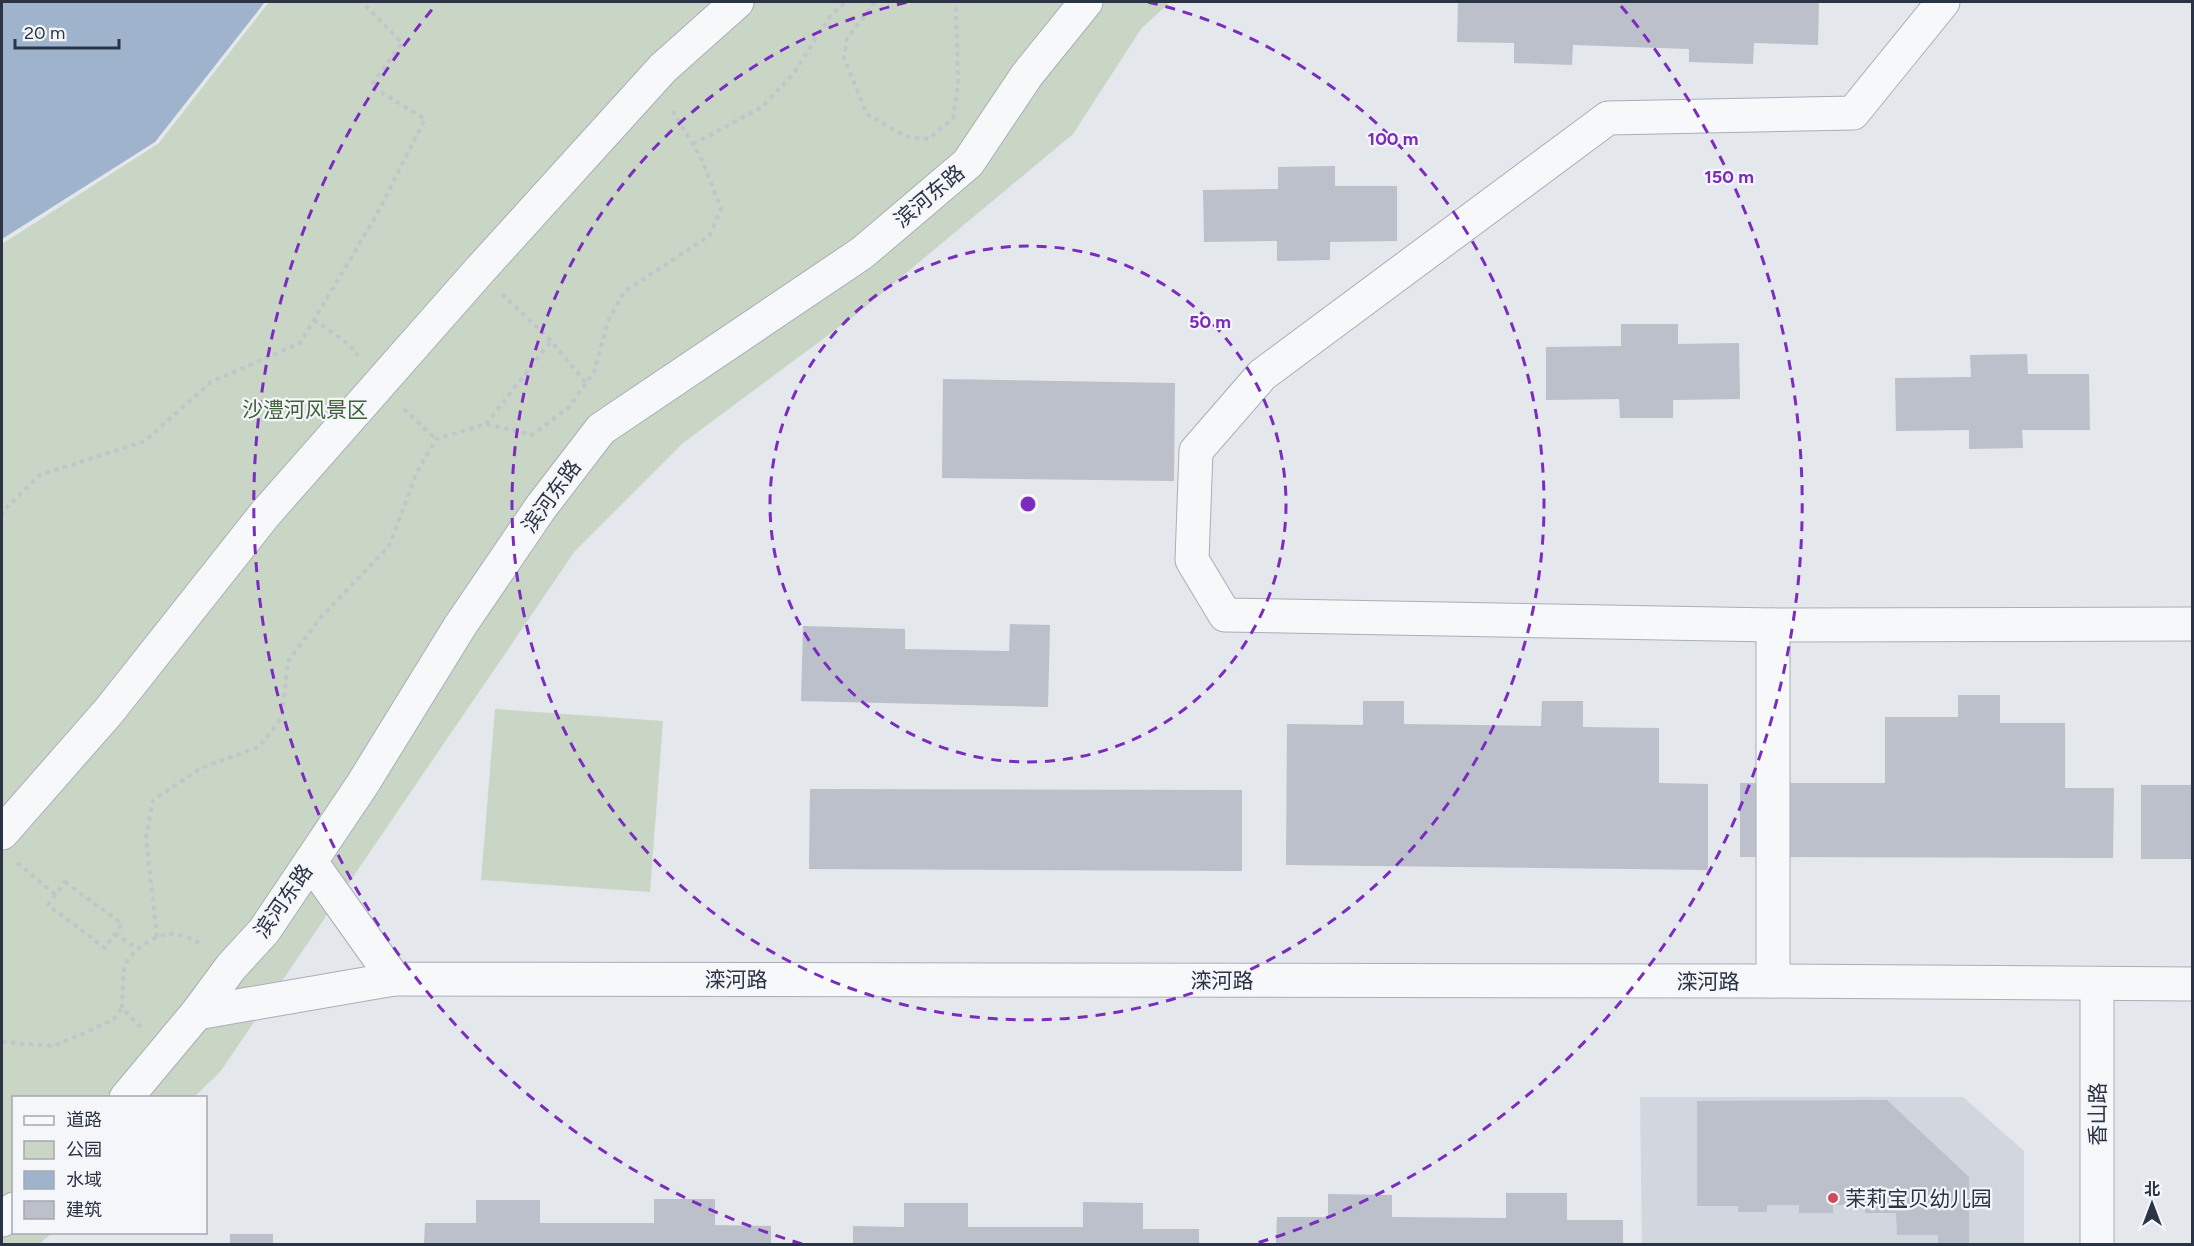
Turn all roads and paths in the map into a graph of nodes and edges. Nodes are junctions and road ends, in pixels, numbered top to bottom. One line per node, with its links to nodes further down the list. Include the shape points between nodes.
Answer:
1 (362, 2): 14 (path, via 402,43 370,86 425,120 376,216 300,343 211,382 145,441 40,475)
2 (737, 2): 8 (street)
3 (846, 2): 9 (path, via 830,16 794,73 762,107)
4 (875, 2): 5 (path, via 848,39 844,58 867,114 905,136 929,139 953,118 958,84)
5 (956, 2)
6 (1086, 2): 18 (street, 滨河东路, via 1027,75 968,163 862,253 601,429 541,507 460,626)
7 (1943, 2): 16 (street, via 1853,113 1608,118 1262,375 1196,451 1192,560 1225,615)
8 (651, 82): 9 (path); 10 (street)
9 (693, 144): 12 (path, via 721,209 709,236 625,291 608,321 594,372)
10 (479, 271): 11 (path); 17 (street, via 265,514)
11 (551, 341): 12 (path); 13 (path)
12 (586, 383): 13 (path, via 569,407 532,435)
13 (486, 424): 21 (path, via 436,439 417,472 389,546 321,617 288,661 282,717 259,747 201,768 153,800 146,838)
14 (2, 516)
15 (2193, 624): 16 (street)
16 (1773, 625): 25 (street)
17 (6, 845): 19 (path)
18 (311, 862): 23 (street, 滨河东路, via 264,931); 24 (street)
19 (56, 895): 20 (path, via 66,882 122,924); 20 (path, via 48,905 105,948)
20 (115, 933): 22 (path)
21 (158, 937): 22 (path); 23 (path, via 168,934 195,939)
22 (137, 949): 28 (path, via 125,963)
23 (231, 968): 29 (street, 滨河东路)
24 (394, 979): 25 (street, 滦河路); 29 (street, 滦河路)
25 (1773, 981): 26 (street, 滦河路)
26 (2097, 984): 27 (street, 滦河路); 33 (street, 香山路)
27 (2193, 984)
28 (122, 1008): 30 (path, via 113,1020 54,1046); 31 (path)
29 (197, 1013): 31 (street, 滨河东路)
30 (2, 1042)
31 (165, 1051): 32 (street, 滨河东路)
32 (128, 1096)
33 (2097, 1245)

